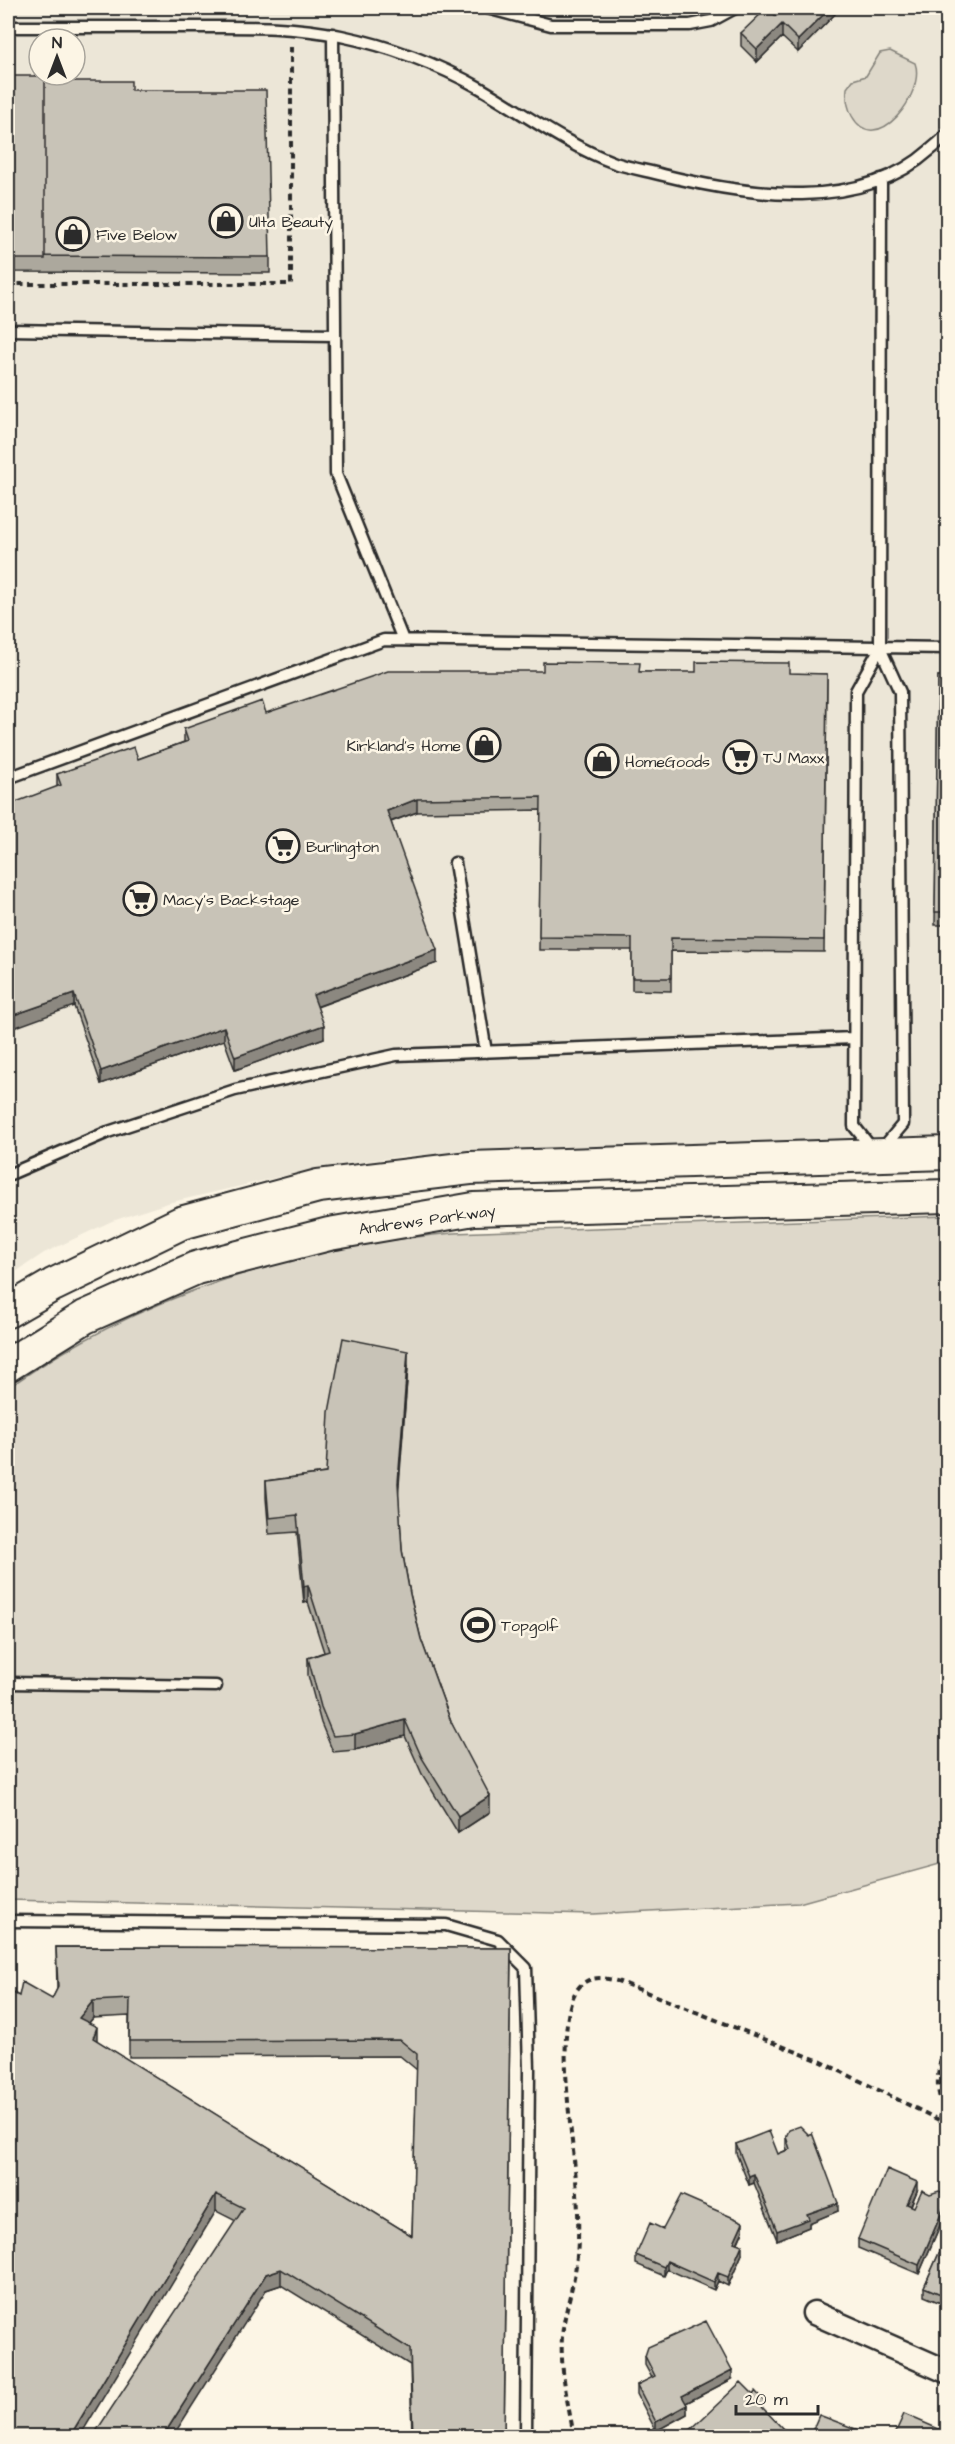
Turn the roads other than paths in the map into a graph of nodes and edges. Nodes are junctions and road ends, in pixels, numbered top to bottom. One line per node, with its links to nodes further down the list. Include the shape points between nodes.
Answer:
1 (487, 8): 2 (lane, via 551,25 690,25 711,21)
2 (735, 8)
3 (8, 27): 4 (lane, via 291,28)
4 (333, 34): 6 (lane, via 442,69 551,134 616,163 711,187 773,193 833,192); 8 (lane)
5 (948, 133): 6 (lane, via 915,164)
6 (881, 179): 10 (lane)
7 (8, 330): 8 (lane)
8 (335, 334): 9 (lane, via 336,474)
9 (403, 640): 10 (lane); 12 (lane, via 384,640)
10 (880, 648): 11 (lane); 14 (lane, via 856,691); 17 (lane, via 900,692 903,1124)
11 (948, 648)
12 (8, 778)
13 (455, 863): 15 (lane)
14 (854, 1038): 15 (lane); 17 (lane, via 854,1126)
15 (486, 1052): 18 (lane, via 396,1055 235,1090 108,1132)
16 (948, 1153): 17 (street)
17 (877, 1155): 20 (street); 21 (street, via 471,1168 318,1186 181,1223 52,1285)
18 (8, 1175)
19 (948, 1196): 20 (street, Andrews Parkway)
20 (876, 1198): 22 (street, Andrews Parkway, via 474,1209 329,1233 196,1268)
21 (8, 1311)
22 (12, 1351)
23 (8, 1683): 24 (lane)
24 (216, 1686)
25 (8, 1921): 28 (lane, via 446,1925 498,1940 526,1968)
26 (814, 2313): 27 (street)
27 (948, 2372)
28 (526, 2436)

